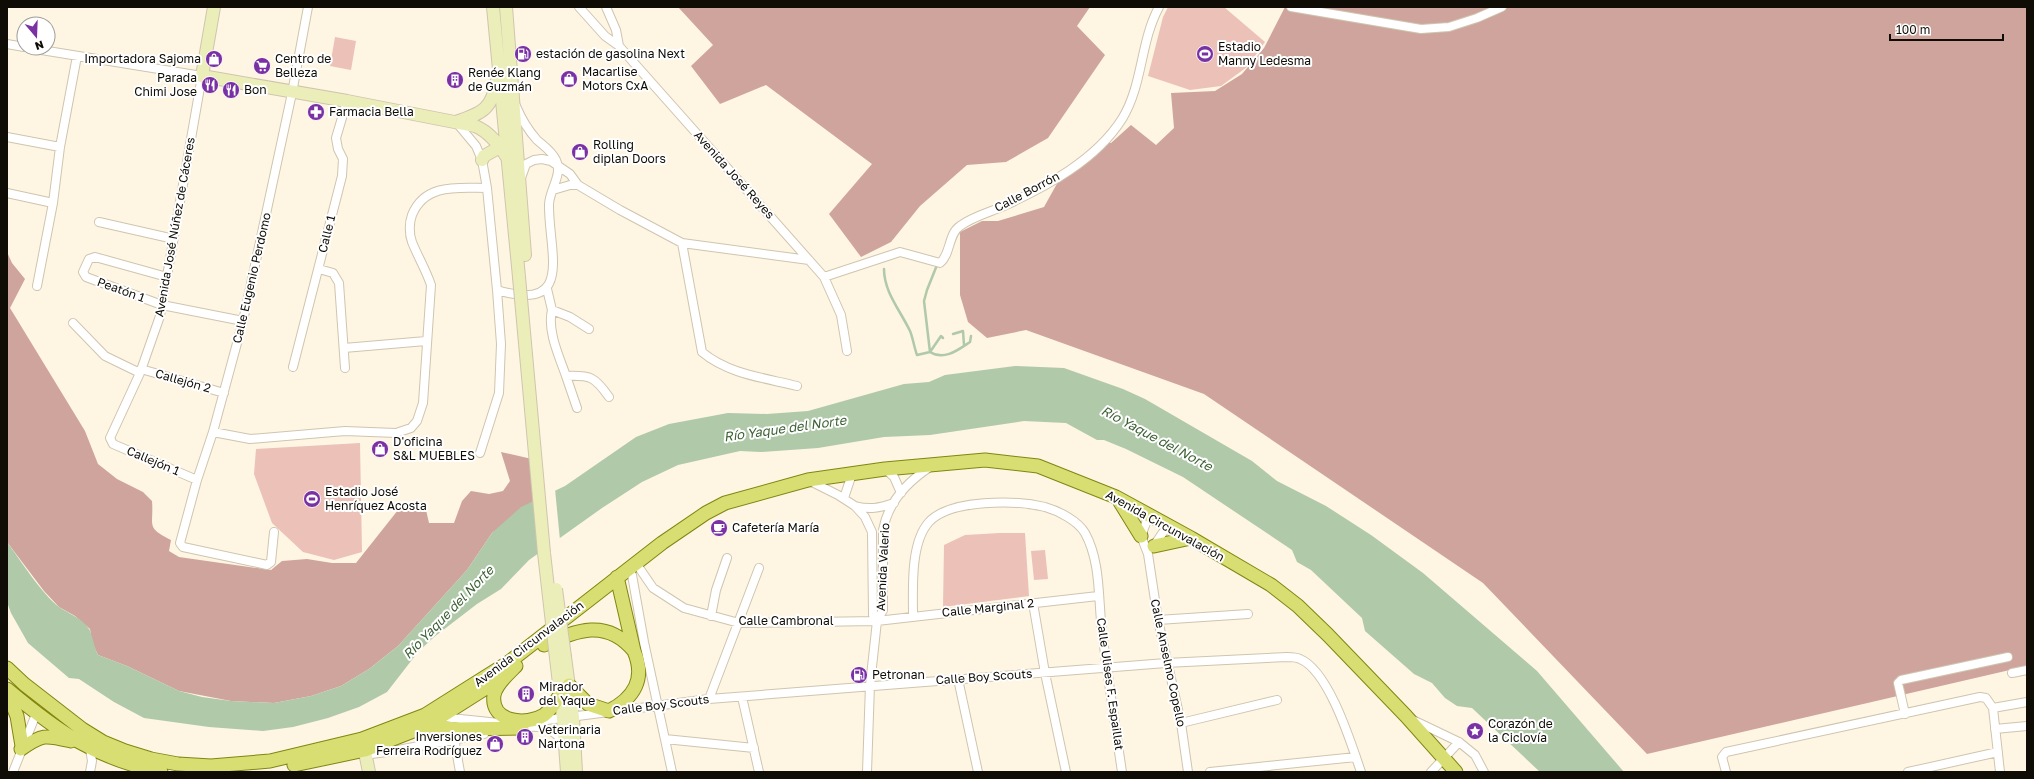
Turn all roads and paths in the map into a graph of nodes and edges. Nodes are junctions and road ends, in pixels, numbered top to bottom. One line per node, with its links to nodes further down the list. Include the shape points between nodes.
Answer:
1 (214, 7): 14 (main road, Avenida José Núñez de Cáceres)
2 (308, 7): 15 (street, Calle Eugenio Perdomo)
3 (492, 7): 12 (main road)
4 (506, 7): 16 (main road)
5 (580, 7): 10 (street, via 606,36)
6 (606, 7): 10 (street, Avenida José Reyes, via 616,30)
7 (1158, 7): 38 (street, Calle Borrón, via 1150,22 1128,108 1102,144 1081,161 1028,195 959,226 940,263 900,252)
8 (1291, 7): 9 (street, via 1420,29 1449,27)
9 (1502, 7)
10 (619, 46): 34 (street, Avenida José Reyes)
11 (56, 52): 13 (street)
12 (498, 55): 18 (main road, via 497,80 492,102 484,110); 22 (main road)
13 (77, 56): 14 (street); 20 (street)
14 (202, 76): 15 (main road); 32 (street, Avenida José Núñez de Cáceres)
15 (292, 93): 17 (main road); 44 (street, Calle Eugenio Perdomo)
16 (512, 98): 24 (street, via 529,131 552,152); 25 (main road)
17 (347, 101): 18 (main road); 35 (street, Calle 1, via 336,138 343,159 342,176)
18 (456, 122): 21 (main road, via 484,130); 23 (street, via 476,146)
19 (7, 137): 20 (street)
20 (60, 147): 30 (street)
21 (500, 147): 22 (main road); 23 (main road, via 484,156)
22 (508, 159): 37 (main road)
23 (482, 160): 27 (street)
24 (558, 166): 25 (street, via 547,160 534,160 526,164); 26 (street, via 570,174); 28 (street)
25 (520, 181): 37 (main road)
26 (578, 185): 28 (street); 33 (street)
27 (487, 188): 41 (street); 47 (street, via 438,190 416,204 409,231 431,285)
28 (553, 190): 40 (street, via 550,215 554,268)
29 (7, 193): 30 (street)
30 (53, 203): 39 (street)
31 (99, 222): 32 (street)
32 (174, 239): 36 (street, Avenida José Núñez de Cáceres)
33 (682, 243): 34 (street); 54 (street, via 702,352 712,361 730,369)
34 (809, 260): 38 (street, Avenida José Reyes)
35 (319, 268): 48 (street, via 333,273 340,283); 50 (street, Calle 1)
36 (168, 277): 42 (street, Avenida José Núñez de Cáceres); 42 (street, Peatón 1, via 95,257 89,259 83,272 86,277)
37 (523, 277): 102 (main road, bridge)
38 (824, 277): 49 (street, Avenida José Reyes, via 841,315)
39 (36, 286)
40 (547, 289): 41 (street, via 535,294 514,295); 43 (street)
41 (497, 290): 60 (street, via 501,344 499,393)
42 (162, 305): 44 (street); 52 (street, Avenida José Núñez de Cáceres)
43 (552, 310): 46 (street); 53 (street, via 550,328)
44 (243, 321): 55 (street, Calle Eugenio Perdomo)
45 (73, 323): 52 (street, Callejón 2, via 105,356)
46 (589, 329)
47 (426, 341): 48 (street); 58 (street, via 421,413 414,425 403,432 388,434 345,431 250,439)
48 (344, 348): 51 (street)
49 (847, 351)
50 (293, 367)
51 (345, 368)
52 (140, 371): 55 (street, Callejón 2); 59 (street, Avenida José Núñez de Cáceres)
53 (566, 376): 56 (street, via 592,377); 57 (street)
54 (797, 386)
55 (224, 393): 58 (street, Calle Eugenio Perdomo)
56 (609, 397)
57 (577, 408)
58 (213, 432): 64 (street, Calle Eugenio Perdomo)
59 (110, 440): 64 (street, Callejón 1, via 113,444)
60 (480, 453)
61 (934, 464): 62 (main road, Avenida Circunvalación); 66 (street, Avenida Valerio, via 915,476); 68 (main road, Avenida Circunvalación, via 985,460 1038,466)
62 (884, 469): 63 (main road, Avenida Circunvalación); 66 (street, via 894,477)
63 (852, 474): 65 (main road, Avenida Circunvalación); 69 (street)
64 (197, 480): 74 (street, Calle Eugenio Perdomo, via 180,544 183,548 267,565 271,562)
65 (808, 480): 67 (main road, Avenida Circunvalación); 69 (street, Avenida Valerio)
66 (901, 493): 70 (street, Avenida Valerio)
67 (750, 497): 80 (main road, Avenida Circunvalación, via 710,518); 81 (main road, Avenida Circunvalación, via 725,503 706,513 662,543)
68 (1116, 497): 72 (main road, Avenida Circunvalación); 75 (main road)
69 (844, 498): 71 (street, Avenida Valerio)
70 (894, 503): 71 (street, via 872,509); 88 (street, Avenida Valerio, via 885,519 883,530 883,610)
71 (855, 506): 88 (street, Avenida Valerio, via 865,517 872,532 873,615)
72 (1149, 515): 73 (main road, Avenida Circunvalación); 75 (street)
73 (1168, 525): 76 (main road, Avenida Circunvalación); 77 (street)
74 (274, 532)
75 (1141, 536): 77 (street, Calle Anselmo Copello)
76 (1191, 538): 77 (main road); 113 (main road, Avenida Circunvalación, via 1271,585 1298,606)
77 (1151, 550): 87 (street, Calle Anselmo Copello)
78 (727, 558): 85 (street, via 716,590)
79 (759, 568): 89 (street)
80 (636, 572): 81 (main road, Avenida Circunvalación); 85 (street, Calle Cambronal, via 653,588 684,608); 108 (street)
81 (618, 581): 90 (main road, Avenida Circunvalación); 91 (main road); 116 (main road, Avenida Circunvalación, via 509,662)
82 (1098, 596): 83 (street, Calle Marginal 2); 86 (street, Calle Ulises F. Espaillat, via 1092,548 1084,532 1070,518 1045,507 989,503 958,506 928,522 919,539 915,559); 95 (street, Calle Ulises F. Espaillat)
83 (1033, 602): 86 (street, Calle Marginal 2); 98 (street)
84 (1248, 614): 87 (street)
85 (711, 616): 89 (street, Calle Cambronal)
86 (913, 616): 88 (street, Calle Marginal 2)
87 (1158, 620): 93 (street, Calle Anselmo Copello)
88 (877, 621): 89 (street, Calle Cambronal); 101 (street, Avenida Valerio)
89 (739, 623): 105 (street)
90 (544, 645): 91 (main road, via 570,633 589,629 613,634 628,643); 94 (main road, Avenida Circunvalación)
91 (634, 652): 110 (main road, via 640,669 636,686 632,694)
92 (2008, 656): 112 (street, via 1901,680 1898,683)
93 (1166, 663): 95 (street, Calle Boy Scouts); 117 (street, Calle Anselmo Copello); 132 (street, Calle Boy Scouts, via 1267,657 1299,658 1310,665 1329,690)
94 (516, 666): 114 (main road, Avenida Circunvalación); 118 (main road, via 499,685 494,701 499,714 504,718)
95 (1107, 669): 98 (street, Calle Boy Scouts); 147 (street, Calle Ulises F. Espaillat)
96 (9, 670): 111 (main road, via 14,680 31,699); 120 (main road, Avenida Circunvalación)
97 (2027, 670): 99 (street)
98 (1045, 673): 100 (street, Calle Boy Scouts); 146 (street)
99 (2012, 673)
100 (958, 679): 101 (street, Calle Boy Scouts); 145 (street)
101 (870, 685): 104 (street, Calle Boy Scouts); 144 (street, Avenida Valerio)
102 (565, 689): 110 (main road, via 588,704); 115 (main road); 118 (main road, via 549,710)
103 (7, 691): 111 (main road); 127 (main road, via 17,716)
104 (742, 697): 105 (street, Calle Boy Scouts); 129 (street)
105 (709, 699): 108 (street, Calle Boy Scouts)
106 (1277, 700): 117 (street)
107 (2027, 702): 109 (street)
108 (657, 706): 110 (street, Calle Boy Scouts); 123 (street)
109 (1993, 708): 112 (street, via 1986,698 1980,697); 121 (street)
110 (609, 711): 115 (street, Calle Boy Scouts)
111 (36, 714): 120 (main road, via 46,712 65,724); 124 (main road); 127 (street)
112 (1905, 714): 154 (street, via 1726,752 1722,757)
113 (1406, 716): 125 (street); 133 (main road, Avenida Circunvalación)
114 (442, 717): 116 (main road, Avenida Circunvalación); 118 (street, Calle Boy Scouts)
115 (568, 717): 118 (street, Calle Boy Scouts); 126 (main road); 141 (main road)
116 (425, 720): 118 (main road, via 457,729); 128 (main road, Avenida Circunvalación)
117 (1181, 723): 148 (street, Calle Anselmo Copello)
118 (524, 725): 122 (street, Calle Boy Scouts); 126 (street, Calle Boy Scouts, via 546,728 555,732)
119 (2027, 726): 121 (street)
120 (82, 729): 128 (main road, Avenida Circunvalación, via 103,742 151,759 178,764 211,766 270,761)
121 (1995, 729): 131 (street)
122 (454, 738): 128 (street, Calle Boy Scouts); 139 (street)
123 (665, 739): 129 (street); 142 (street)
124 (77, 742): 127 (main road, via 49,736); 130 (main road)
125 (1459, 742): 133 (street); 153 (street, via 1475,755)
126 (565, 743): 140 (main road)
127 (21, 748): 134 (street)
128 (364, 748): 137 (main road, Avenida Circunvalación); 138 (main road)
129 (754, 748): 143 (street)
130 (90, 749): 135 (street); 136 (main road)
131 (1998, 752): 155 (street); 156 (street)
132 (1356, 758): 149 (street); 150 (street, Calle Boy Scouts)
133 (1444, 758): 151 (street); 152 (main road, Avenida Circunvalación)
134 (13, 772)
135 (90, 772)
136 (161, 772)
137 (249, 772)
138 (369, 772)
139 (460, 772)
140 (567, 772)
141 (576, 772)
142 (672, 772)
143 (759, 772)
144 (867, 772)
145 (978, 772)
146 (1066, 772)
147 (1122, 772)
148 (1188, 772)
149 (1210, 772)
150 (1361, 772)
151 (1431, 772)
152 (1456, 772)
153 (1484, 772)
154 (1726, 772)
155 (1908, 772)
156 (2000, 772)

